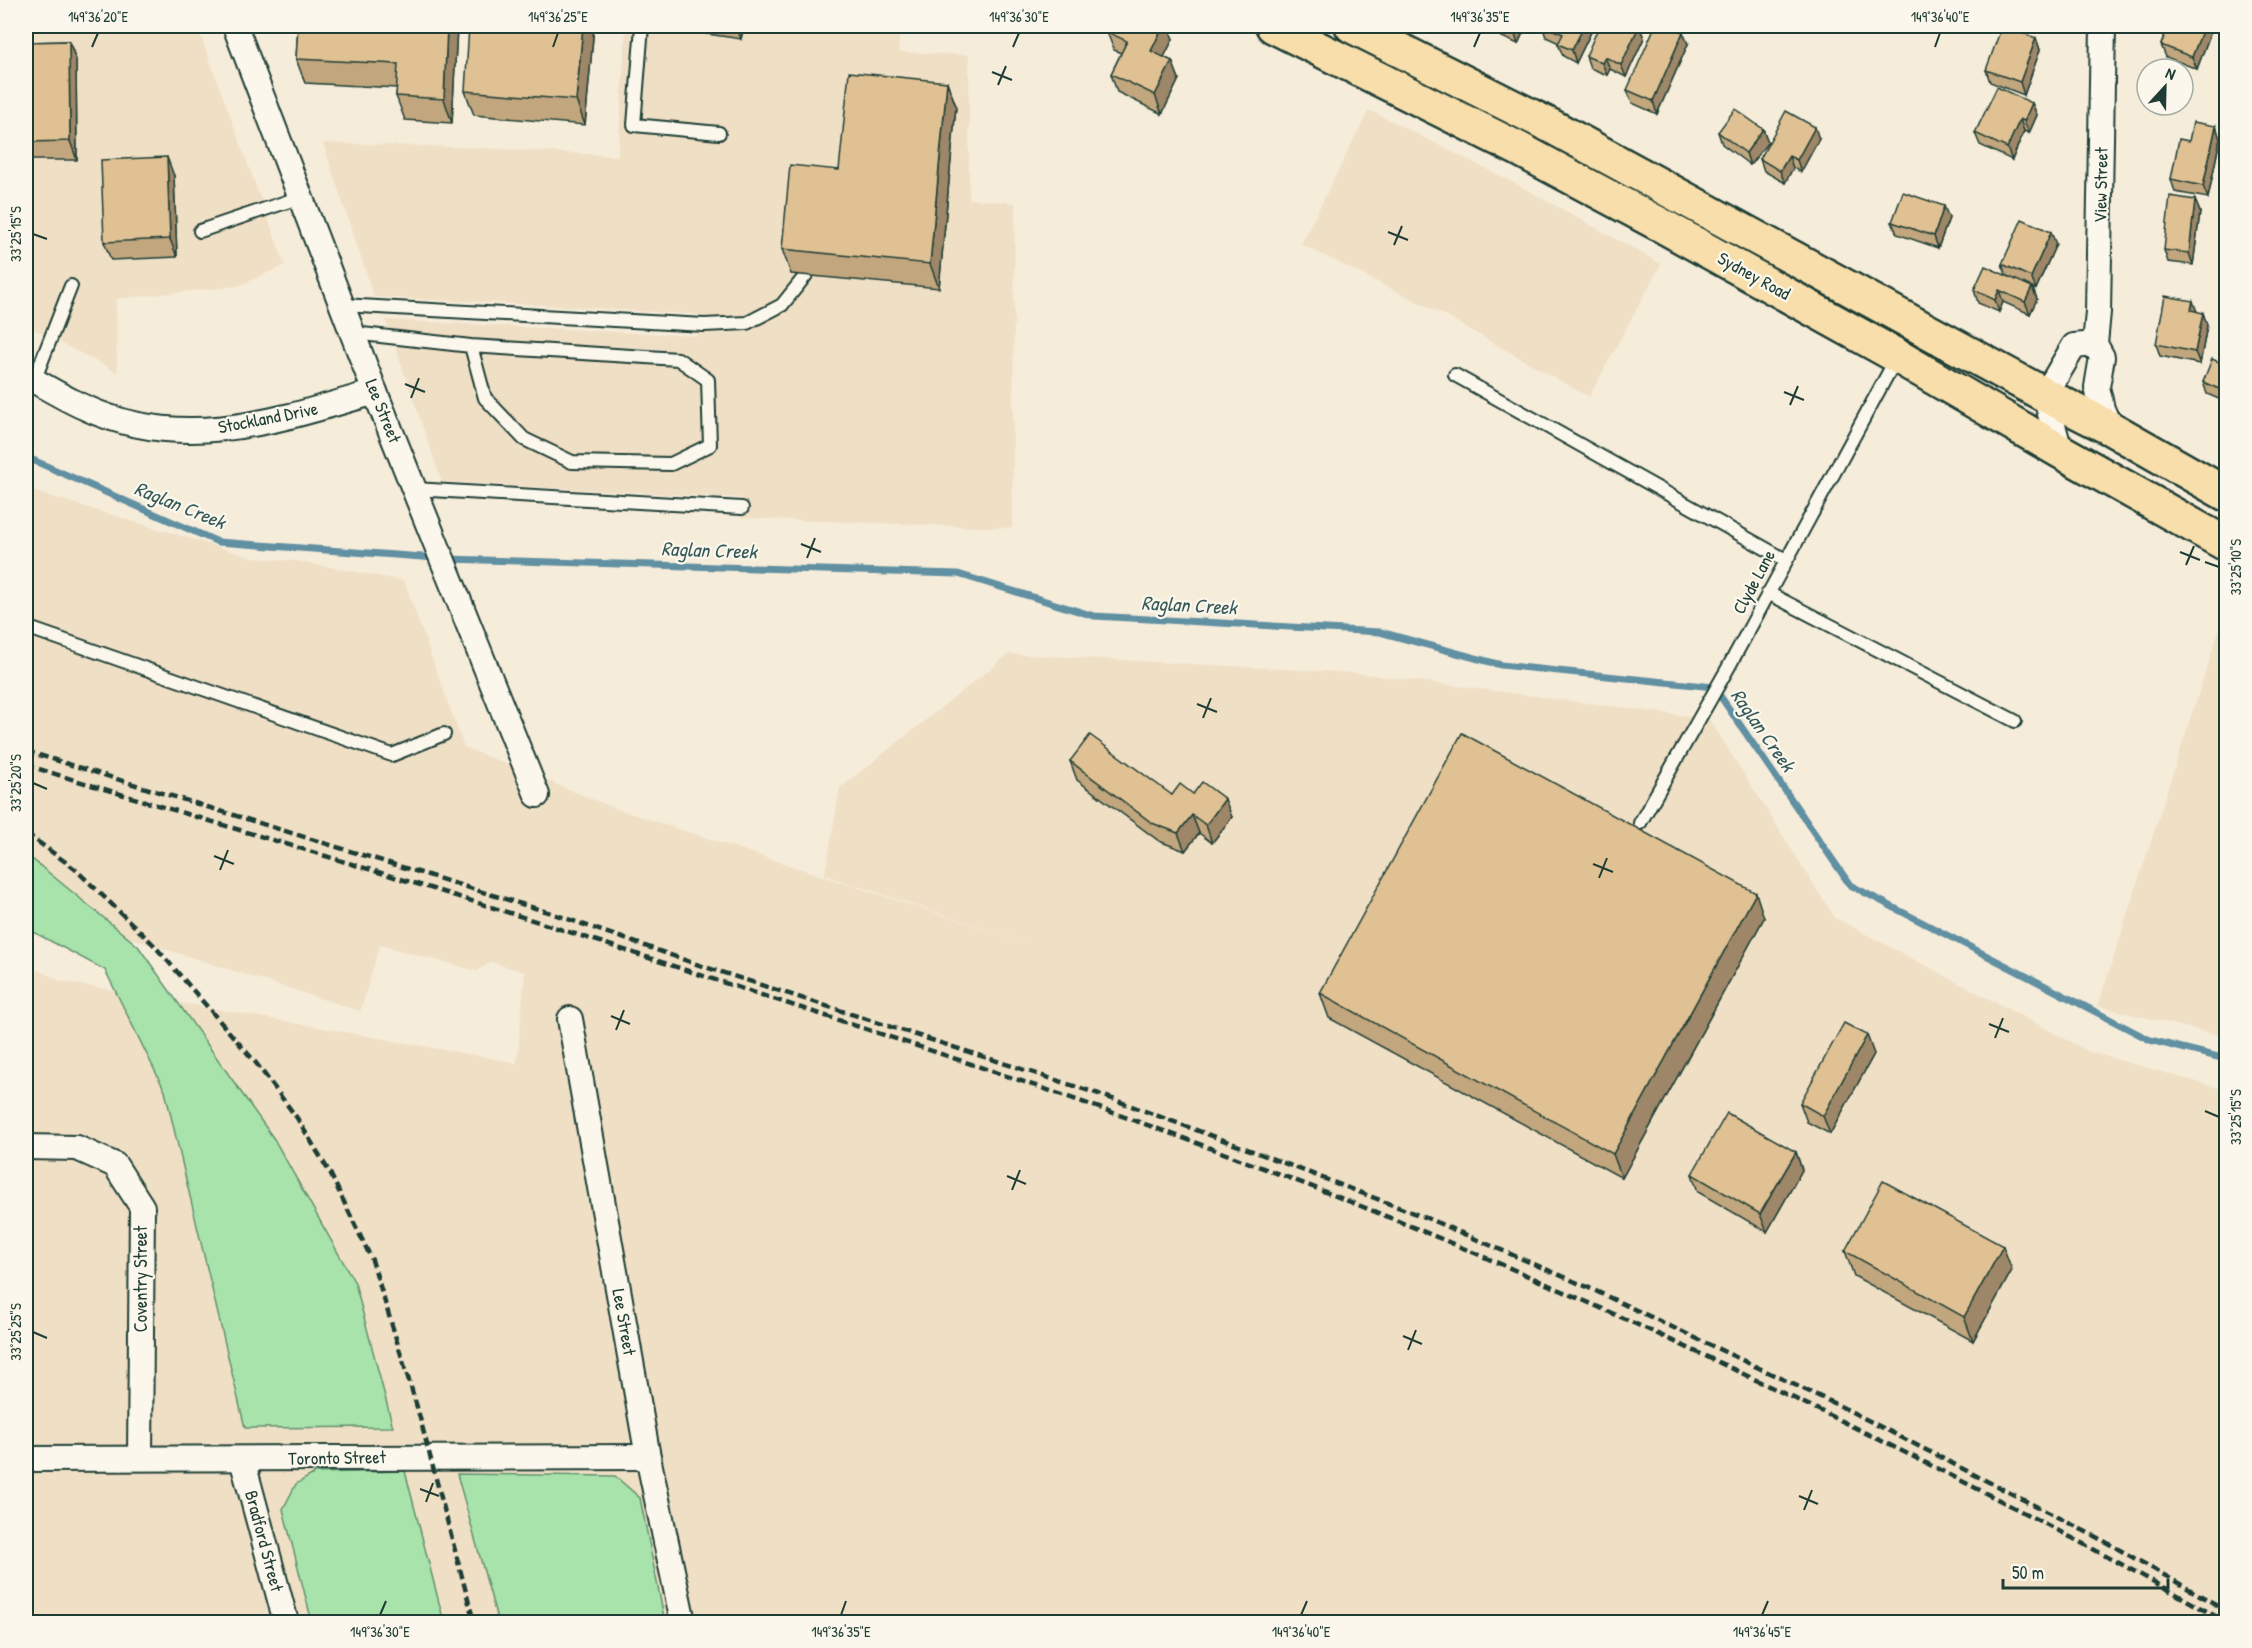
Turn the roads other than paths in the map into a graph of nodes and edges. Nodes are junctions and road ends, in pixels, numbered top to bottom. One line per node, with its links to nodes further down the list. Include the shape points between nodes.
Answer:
1 (236, 26): 7 (street, Lee Street)
2 (642, 26): 6 (lane, via 634,125)
3 (1273, 26): 15 (highway, Sydney Road, via 1519,149)
4 (1352, 26): 19 (highway, Sydney Road, via 1551,126)
5 (2103, 26): 13 (street, View Street)
6 (719, 133)
7 (301, 197): 8 (lane); 11 (street, Lee Street)
8 (200, 231)
9 (806, 275): 11 (lane, via 782,305 747,323)
10 (71, 286): 17 (lane)
11 (342, 305): 12 (street, Lee Street)
12 (353, 333): 14 (lane); 18 (street, Lee Street)
13 (2095, 344): 19 (street, via 2074,346); 20 (street, View Street, via 2102,357 2098,396)
14 (471, 346): 14 (lane, via 678,359 708,380 710,444 671,464 572,462 524,439 485,399)
15 (1897, 356): 21 (highway, Sydney Road); 26 (lane, Clyde Lane)
16 (1455, 375): 26 (lane)
17 (30, 378): 18 (street, Stockland Drive, via 87,409 137,425 194,432 250,426)
18 (375, 392): 22 (street, Lee Street)
19 (2044, 395): 20 (highway, Sydney Road); 21 (street)
20 (2110, 428): 23 (highway, Sydney Road)
21 (2060, 451): 25 (highway, Sydney Road)
22 (414, 489): 24 (lane); 31 (street, Lee Street)
23 (2226, 494)
24 (742, 507)
25 (2226, 544)
26 (1786, 560): 27 (lane, Clyde Lane)
27 (1768, 594): 29 (lane); 32 (lane, Clyde Lane)
28 (26, 627): 30 (lane, via 392,755)
29 (2015, 721)
30 (444, 734)
31 (537, 795)
32 (1640, 823)
33 (570, 1019): 35 (street, Lee Street)
34 (26, 1147): 36 (street, Coventry Street, via 77,1148 115,1165 142,1207)
35 (648, 1457): 38 (street, Toronto Street); 40 (street, Lee Street)
36 (140, 1458): 37 (street, Toronto Street); 38 (street, Toronto Street)
37 (26, 1459)
38 (242, 1459): 39 (street, Bradford Street)
39 (286, 1623)
40 (683, 1623)

